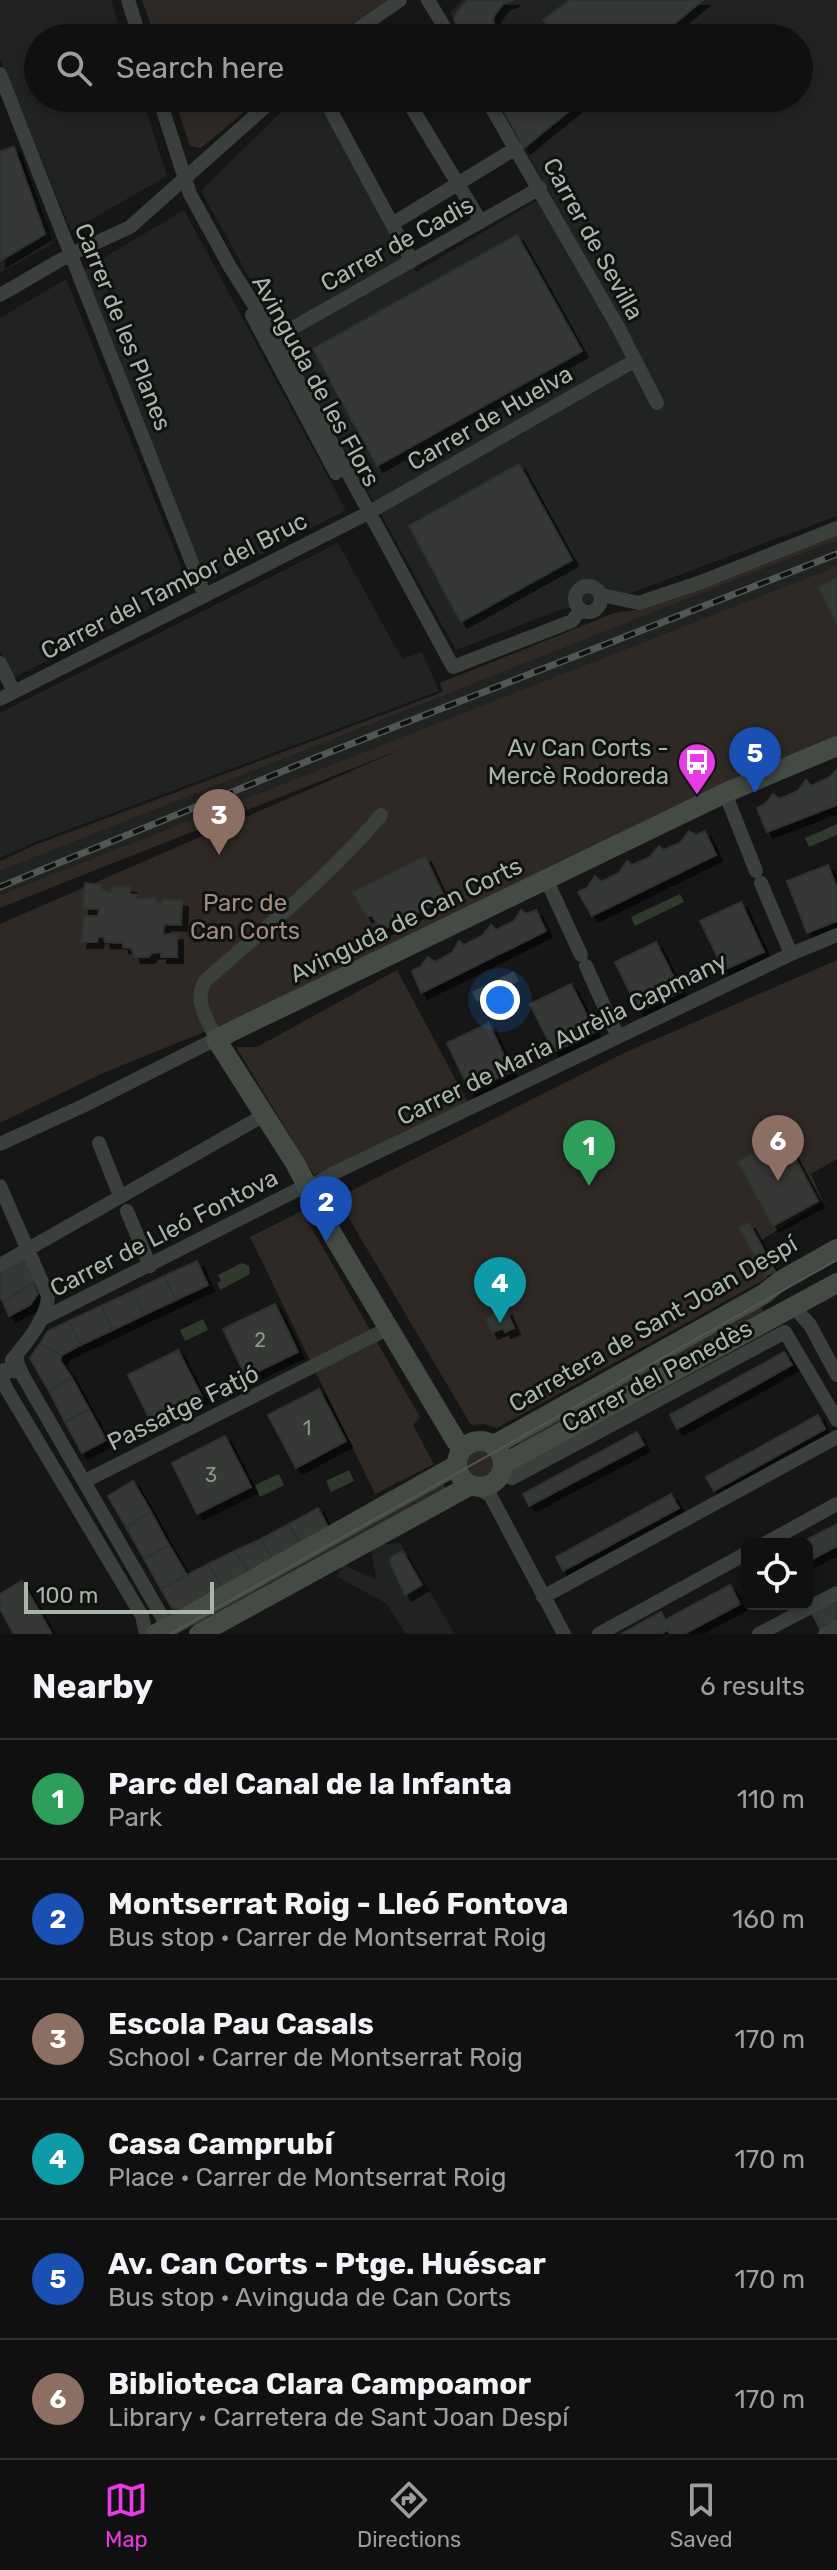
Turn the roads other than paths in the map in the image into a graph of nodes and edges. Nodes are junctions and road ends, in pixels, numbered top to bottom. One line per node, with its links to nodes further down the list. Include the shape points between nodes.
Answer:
1 (128, 0): 4 (street)
2 (400, 0): 5 (street)
3 (428, 0): 6 (street)
4 (136, 24)
5 (374, 24)
6 (443, 24)
7 (0, 74): 19 (street, Carrer de les Planes)
8 (163, 112): 14 (street, Avinguda de les Flors)
9 (259, 112): 14 (street)
10 (332, 112): 18 (street)
11 (414, 112): 15 (street)
12 (494, 112): 13 (street, Carrer de Sevilla)
13 (516, 148): 15 (street); 16 (street, Carrer de Sevilla)
14 (184, 177): 19 (street, via 130,227); 21 (street, Avinguda de les Flors)
15 (458, 184): 17 (street); 18 (street)
16 (540, 188): 17 (street, Carrer de Cadis); 24 (street, Carrer de Sevilla)
17 (481, 222): 20 (street, Carrer de Cadis)
18 (392, 224): 20 (street)
19 (69, 255): 22 (street); 28 (street, Carrer de les Planes)
20 (412, 261): 23 (street, Carrer de Cadis)
21 (230, 267): 23 (street, Avinguda de les Flors); 26 (street, Avinguda de les Flors, via 349,498)
22 (0, 295)
23 (275, 338): 26 (street, Avinguda de les Flors)
24 (634, 361): 25 (street, Carrer de Sevilla); 26 (street, Carrer de Huelva)
25 (657, 403)
26 (368, 513): 27 (street, Avinguda de les Flors, via 453,667 572,621 580,610 575,599 585,586 639,603); 28 (street, Carrer del Tambor del Bruc)
27 (837, 528)
28 (205, 596): 30 (street, Carrer del Tambor del Bruc)
29 (0, 663): 30 (street)
30 (7, 695)
31 (837, 746): 32 (street, Avinguda de Can Corts)
32 (725, 793): 34 (street, Avinguda de Can Corts); 36 (street)
33 (381, 815): 38 (street, via 303,895 205,981 200,1002)
34 (547, 881): 37 (street); 38 (street, Avinguda de Can Corts)
35 (837, 935): 36 (street, Carrer de Maria Aurèlia Capmany)
36 (791, 954): 37 (street, Carrer de Maria Aurèlia Capmany)
37 (618, 1037): 43 (street, Carrer de Maria Aurèlia Capmany)
38 (216, 1039): 39 (street); 41 (street, Avinguda de Can Corts)
39 (266, 1114): 43 (street); 44 (street)
40 (99, 1143): 44 (street)
41 (0, 1144)
42 (0, 1186): 46 (street)
43 (309, 1187): 49 (street, Carrer de Lleó Fontova); 61 (street)
44 (120, 1196): 46 (street)
45 (127, 1211): 49 (street)
46 (28, 1248): 48 (street); 53 (street, via 48,1296)
47 (837, 1249): 51 (street, Carretera de Sant Joan Despí)
48 (0, 1265)
49 (150, 1266): 53 (street, Carrer de Lleó Fontova)
50 (837, 1283): 52 (street, Carretera de Sant Joan Despí)
51 (764, 1294): 52 (street); 62 (street, Carretera de Sant Joan Despí)
52 (792, 1305): 58 (street, via 810,1325); 62 (street, Carretera de Sant Joan Despí)
53 (40, 1320): 55 (street)
54 (379, 1333): 63 (street, Passatge Fatjó)
55 (17, 1354): 56 (street); 57 (street)
56 (2, 1370): 57 (street); 70 (street, via 6,1388 142,1616)
57 (21, 1372): 63 (street)
58 (837, 1375)
59 (837, 1420): 62 (street, Carrer del Penedès, via 785,1332 512,1478)
60 (837, 1437): 69 (street)
61 (460, 1456): 62 (street, via 480,1440); 64 (street, via 462,1479); 70 (street)
62 (499, 1462): 64 (street, via 494,1482)
63 (85, 1481): 70 (street)
64 (473, 1486): 69 (street, via 490,1495); 72 (street)
65 (837, 1504): 66 (street)
66 (775, 1538)
67 (741, 1556): 74 (street)
68 (837, 1593): 75 (street)
69 (543, 1597): 73 (street)
70 (155, 1626)
71 (837, 1627): 76 (street)
72 (199, 1634)
73 (564, 1634)
74 (599, 1634)
75 (759, 1634)
76 (825, 1634)

